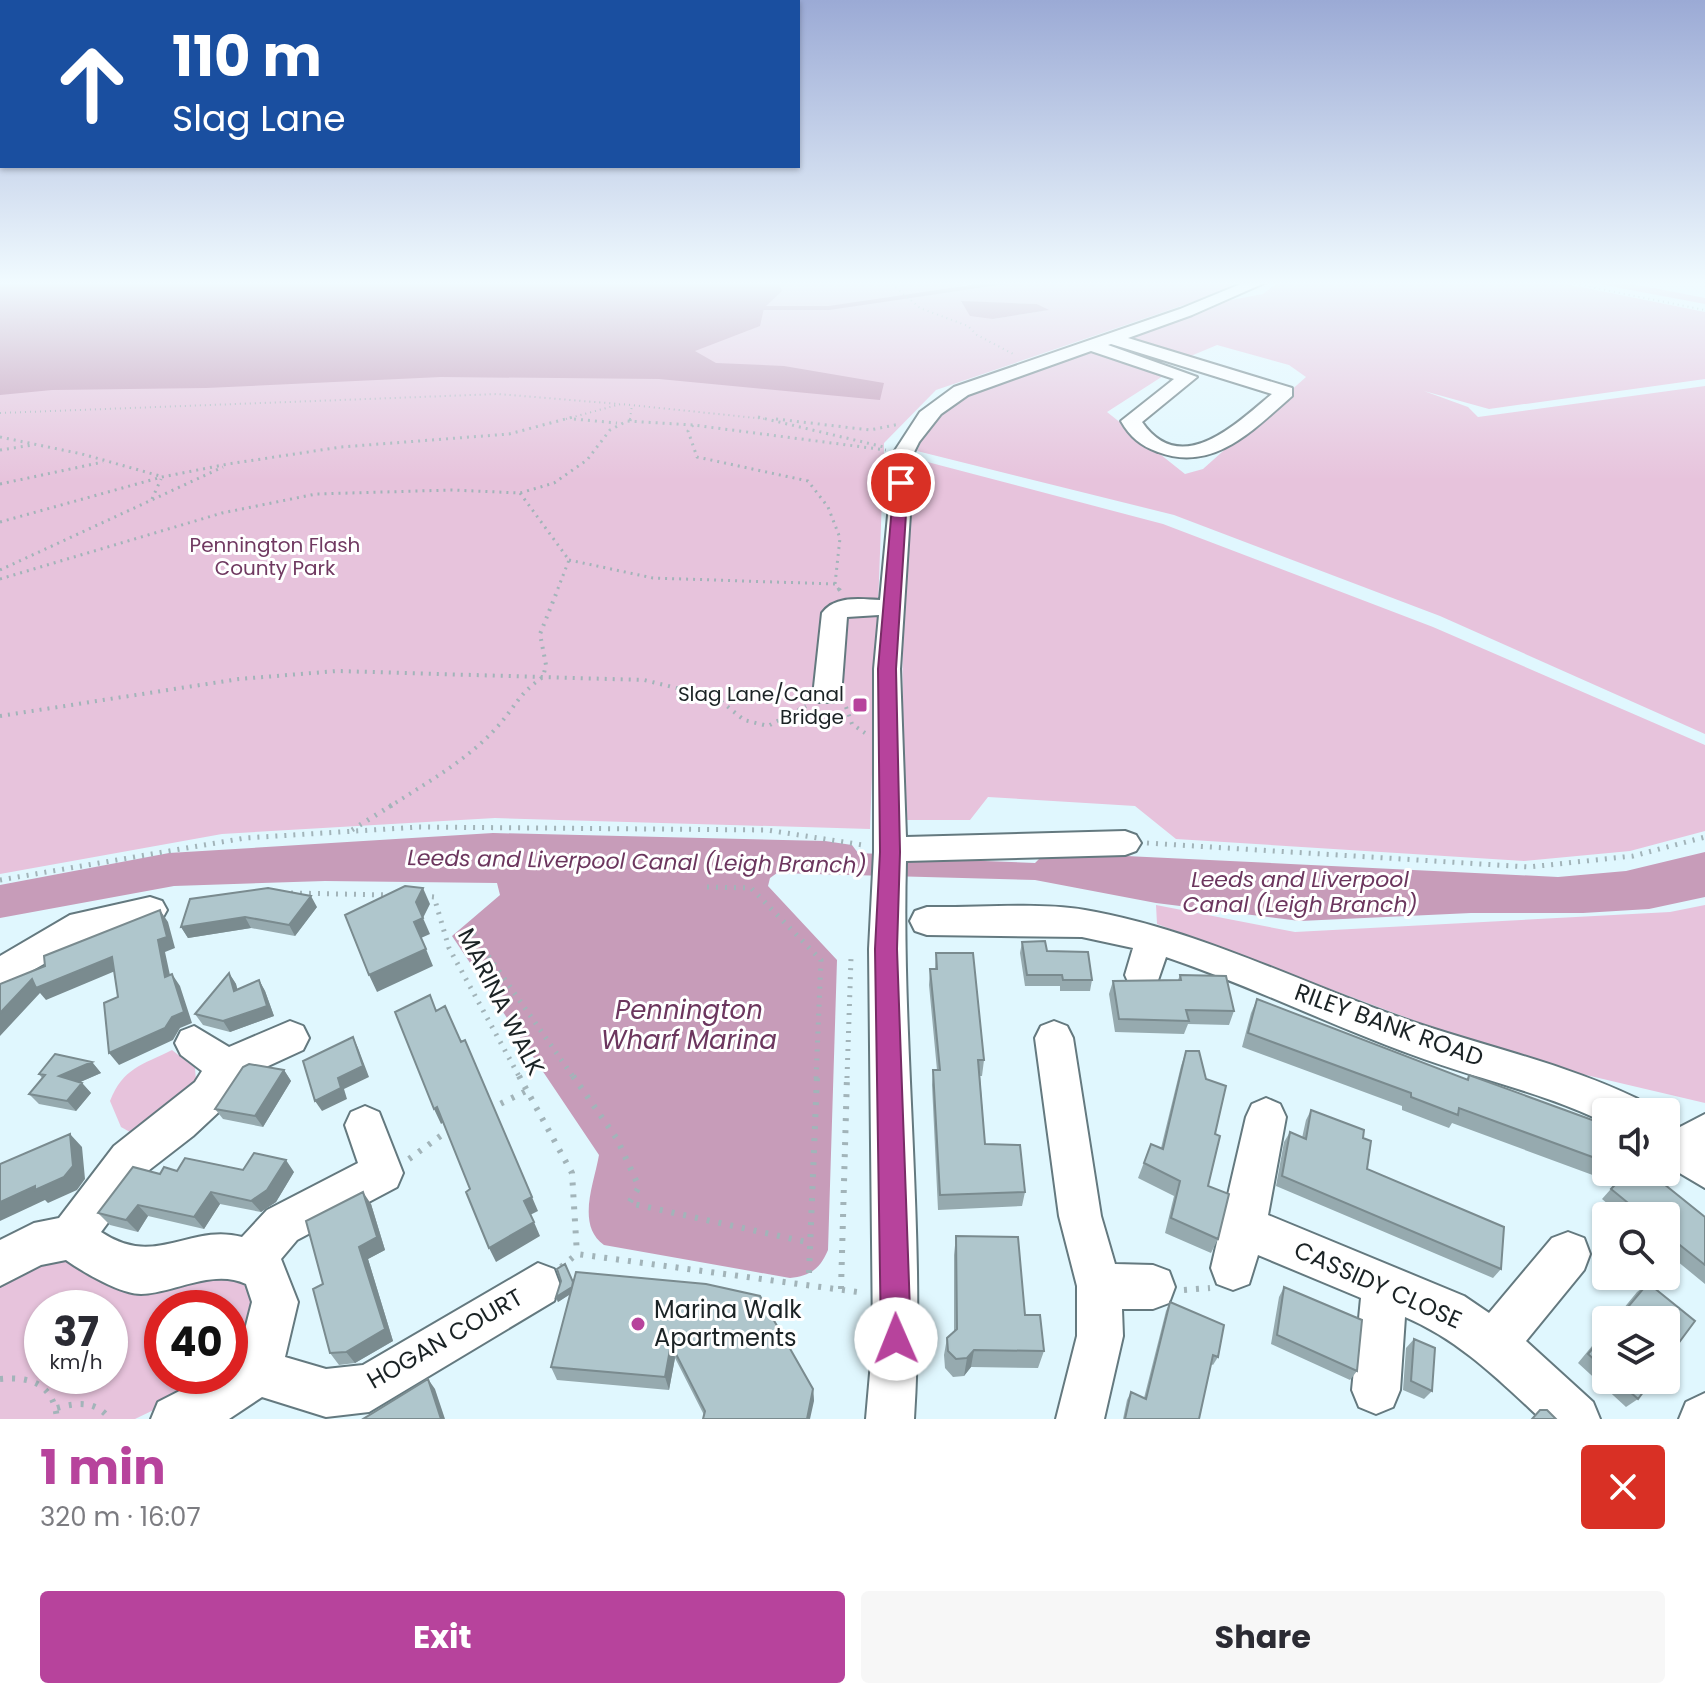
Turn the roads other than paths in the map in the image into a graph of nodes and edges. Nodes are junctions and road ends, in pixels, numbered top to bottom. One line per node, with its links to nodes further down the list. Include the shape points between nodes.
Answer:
1 (1081, 347): 4 (street, via 961,391 918,424 904,452)
2 (1114, 347): 3 (street, via 1188,377 1131,421 1137,433 1182,454 1199,454 1224,442 1285,392)
3 (1124, 347)
4 (889, 608): 5 (street, via 851,606 833,617); 7 (street)
5 (827, 696)
6 (1125, 843): 7 (street)
7 (890, 850): 32 (street, via 886,949 896,1339)
8 (150, 910): 11 (street, via 82,925)
9 (927, 921): 10 (street, RILEY BANK ROAD, via 1082,923)
10 (1153, 939): 12 (street); 17 (street, RILEY BANK ROAD, via 1231,964 1419,1041)
11 (0, 974)
12 (1143, 975)
13 (290, 1038): 16 (street)
14 (1054, 1038): 26 (street, via 1080,1216)
15 (194, 1043): 16 (street)
16 (226, 1067): 20 (street, via 209,1095 129,1160)
17 (1595, 1098)
18 (1266, 1117): 25 (street, CASSIDY CLOSE, via 1243,1229)
19 (365, 1125): 22 (street, via 382,1173 282,1225)
20 (71, 1237): 22 (street, via 103,1259 139,1272 185,1261 238,1257); 23 (street, via 34,1245)
21 (1568, 1254): 28 (street)
22 (249, 1262): 29 (street, via 263,1269 275,1302)
23 (0, 1264)
24 (538, 1285): 29 (street, HOGAN COURT, via 369,1388 326,1393)
25 (1385, 1285): 28 (street, CASSIDY CLOSE, via 1448,1312); 30 (street)
26 (1099, 1286): 27 (street); 33 (street, via 1100,1336)
27 (1153, 1287)
28 (1494, 1343): 34 (street, CASSIDY CLOSE)
29 (258, 1372): 31 (street, via 201,1409)
30 (1376, 1390)
31 (175, 1419)
32 (890, 1419)
33 (1080, 1419)
34 (1576, 1419)

